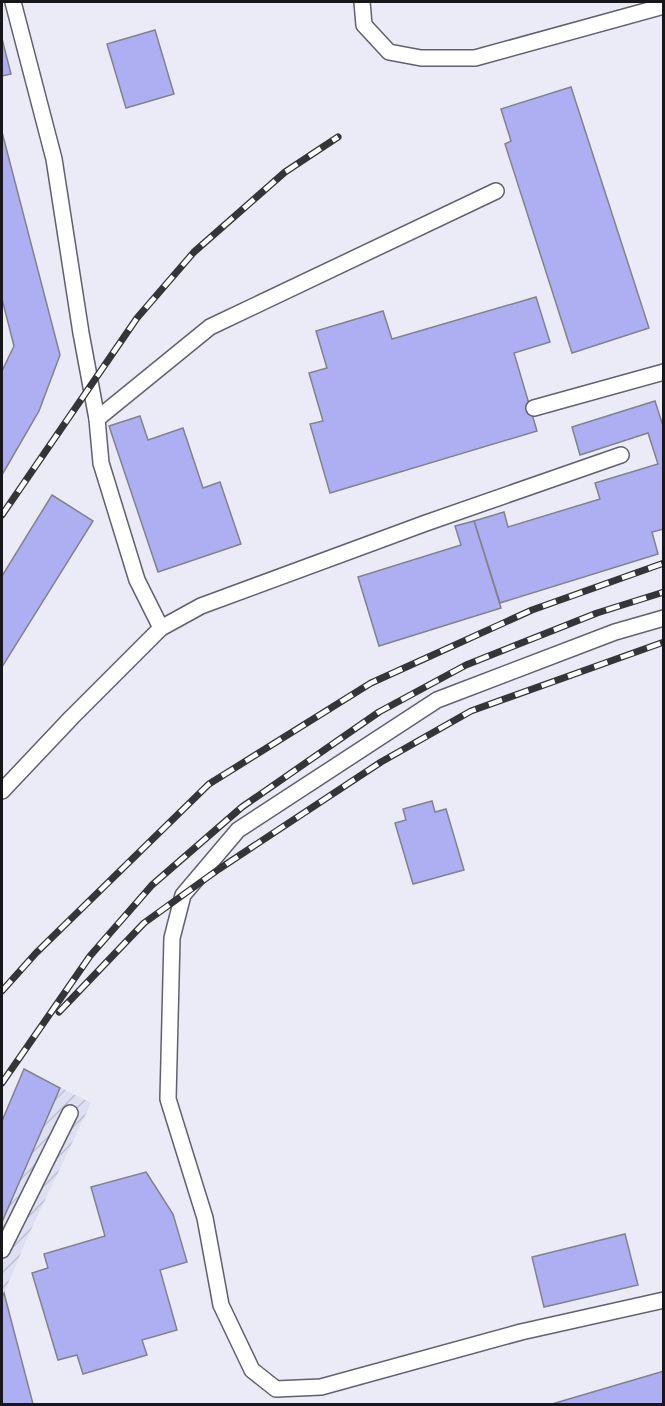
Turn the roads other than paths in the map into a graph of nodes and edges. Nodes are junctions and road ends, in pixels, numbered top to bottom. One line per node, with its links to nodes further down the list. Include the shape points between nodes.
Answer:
1 (13, 2): 7 (lane, via 54,159)
2 (362, 2): 3 (lane, via 364,25 389,52 421,58 475,58)
3 (663, 6)
4 (496, 191): 7 (lane, via 210,327)
5 (663, 372): 6 (lane)
6 (534, 408)
7 (97, 419): 10 (lane, via 101,463 137,580)
8 (621, 455): 10 (lane, via 201,606)
9 (663, 618): 14 (lane, via 437,700 238,830 183,895 172,938 168,1099 205,1218 221,1305 252,1370 276,1389 321,1387 521,1332)
10 (161, 628): 11 (lane)
11 (2, 791)
12 (70, 1113): 13 (lane)
13 (2, 1250)
14 (663, 1300)

